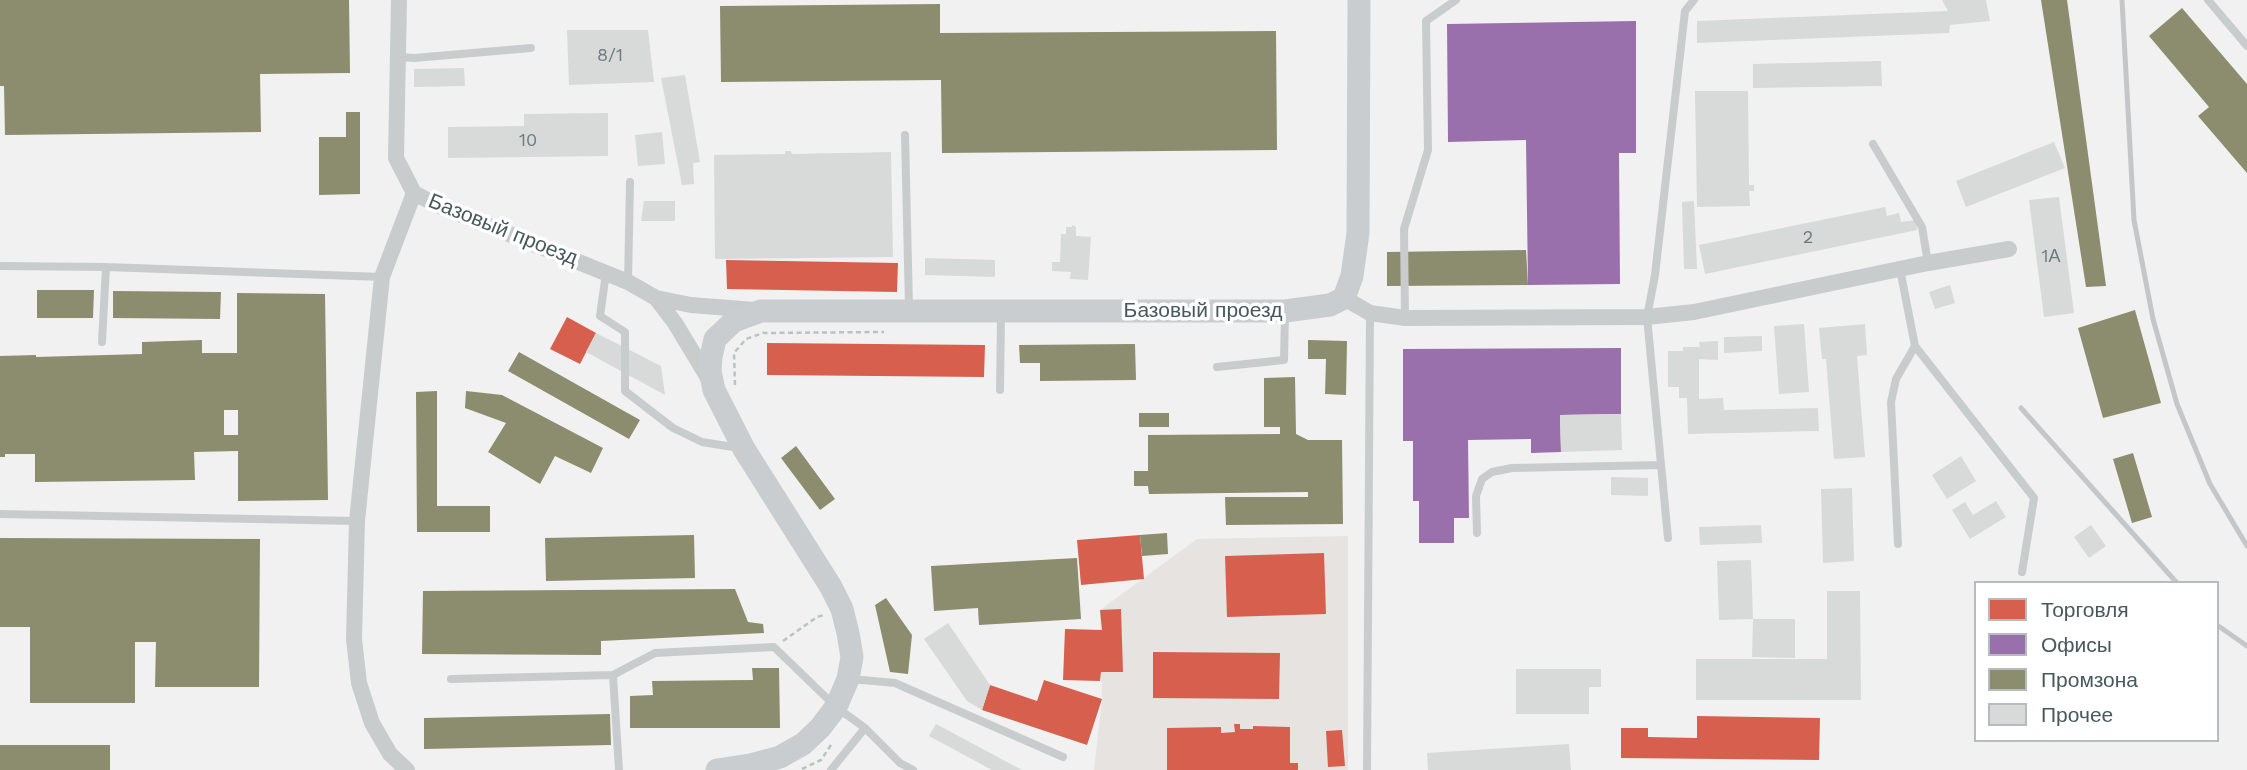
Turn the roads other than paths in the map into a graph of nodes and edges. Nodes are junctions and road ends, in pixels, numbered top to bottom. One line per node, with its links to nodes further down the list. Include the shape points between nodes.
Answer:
1 (399, 0): 8 (street, Базовый проезд)
2 (1359, 0): 22 (street, via 1358,233)
3 (1456, 0): 29 (lane, via 1426,21 1428,150 1404,229)
4 (1694, 0): 28 (lane, via 1685,11)
5 (2208, 0): 6 (lane)
6 (2247, 46)
7 (531, 48): 8 (lane)
8 (399, 57): 12 (street, Базовый проезд, via 396,158)
9 (905, 135): 26 (lane)
10 (1873, 144): 14 (lane, via 1922,227)
11 (630, 182): 20 (lane)
12 (414, 193): 18 (street, Базовый проезд); 19 (street)
13 (2009, 249): 14 (street)
14 (1928, 263): 17 (street)
15 (0, 266): 16 (lane)
16 (106, 267): 19 (lane); 30 (lane)
17 (1900, 269): 28 (street, via 1694,312); 31 (lane)
18 (606, 272): 20 (street, Базовый проезд); 35 (lane, via 600,316 625,331 625,391 673,428 702,442)
19 (382, 278): 38 (street)
20 (628, 282): 21 (street, Базовый проезд)
21 (656, 298): 23 (street, Базовый проезд); 33 (street, Базовый проезд)
22 (1344, 298): 25 (street, Базовый проезд, via 1330,305); 27 (street)
23 (761, 310): 26 (street, Базовый проезд); 33 (street, Базовый проезд, via 734,321 715,340 710,371)
24 (1001, 311): 25 (street, Базовый проезд); 26 (street, Базовый проезд); 34 (lane)
25 (1285, 311): 32 (lane, via 1284,360)
26 (909, 312)
27 (1370, 313): 29 (street); 55 (lane)
28 (1647, 317): 29 (street); 36 (lane)
29 (1405, 318)
30 (102, 342)
31 (1915, 346): 41 (lane, via 1896,379 1891,402); 42 (lane, via 2034,498)
32 (1217, 367)
33 (724, 388): 35 (street, Базовый проезд)
34 (1000, 390)
35 (744, 449): 45 (street, Базовый проезд, via 842,610 852,657)
36 (1661, 465): 39 (lane, via 1492,472 1482,479 1476,496); 40 (lane)
37 (0, 514): 38 (lane)
38 (357, 520): 50 (street, via 354,639 359,683 372,723 390,754)
39 (1477, 533)
40 (1668, 538)
41 (1898, 544)
42 (2022, 572)
43 (613, 675): 44 (lane); 46 (lane, via 655,653 774,647); 51 (lane)
44 (452, 679)
45 (848, 679): 46 (street, Базовый проезд); 48 (lane, via 895,683)
46 (843, 712): 47 (lane); 49 (street, Базовый проезд, via 803,744)
47 (865, 728): 53 (lane); 54 (lane, via 900,763)
48 (1063, 757)
49 (751, 768): 52 (street, Базовый проезд)
50 (407, 770)
51 (619, 770)
52 (717, 770)
53 (831, 770)
54 (914, 770)
55 (1367, 770)

